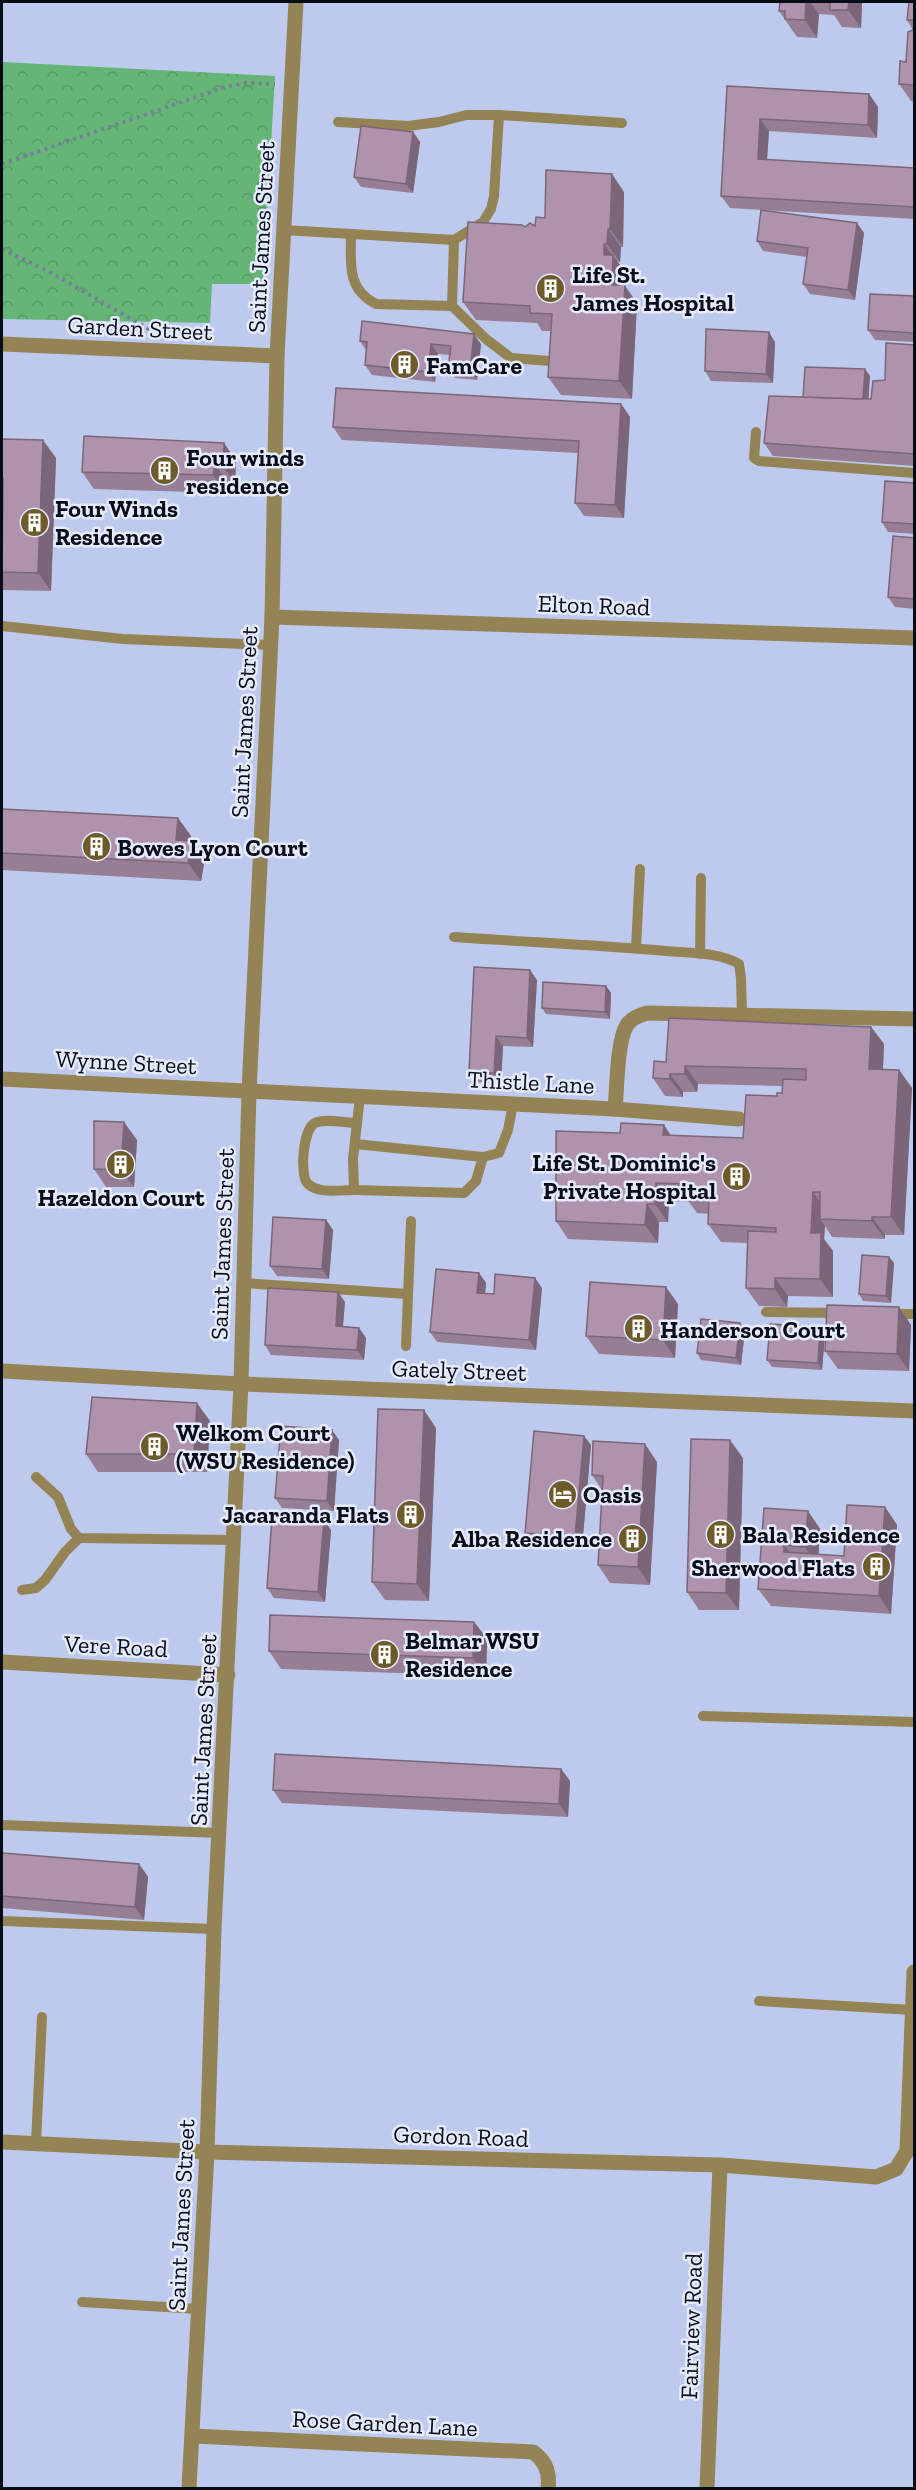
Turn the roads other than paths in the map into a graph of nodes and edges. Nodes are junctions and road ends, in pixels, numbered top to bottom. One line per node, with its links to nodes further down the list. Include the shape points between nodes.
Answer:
1 (296, 2): 5 (street, Saint James Street)
2 (499, 115): 3 (lane, via 408,126); 4 (lane); 7 (lane, via 491,209 483,222)
3 (338, 122)
4 (622, 123)
5 (284, 230): 6 (lane); 10 (street, Saint James Street)
6 (351, 234): 7 (lane); 8 (lane, via 352,274 357,290 365,298 376,304)
7 (454, 240): 8 (lane)
8 (452, 306): 11 (lane, via 512,358)
9 (2, 344): 10 (street, Garden Street)
10 (277, 356): 14 (street, Saint James Street)
11 (550, 361)
12 (756, 432): 13 (lane, via 754,458 759,461)
13 (915, 473)
14 (272, 617): 16 (street, Elton Road); 17 (street, Saint James Street)
15 (2, 627): 17 (lane, via 123,639)
16 (915, 638)
17 (270, 645): 26 (street, Saint James Street)
18 (640, 869): 21 (lane)
19 (701, 878): 22 (lane)
20 (454, 938): 21 (lane)
21 (636, 948): 22 (lane)
22 (700, 954): 23 (lane, via 739,964)
23 (742, 1015): 24 (street, Thistle Lane); 29 (street, Thistle Lane, via 664,1012 636,1016 627,1024 621,1041)
24 (915, 1019)
25 (2, 1079): 26 (street, Wynne Street)
26 (249, 1091): 27 (street, Thistle Lane); 36 (street, Saint James Street)
27 (360, 1096): 28 (street, Thistle Lane); 31 (lane)
28 (513, 1104): 29 (street, Thistle Lane); 33 (lane, via 498,1153)
29 (615, 1109): 30 (street)
30 (739, 1119)
31 (357, 1123): 32 (lane); 34 (lane, via 312,1125 303,1176 308,1184 321,1190)
32 (355, 1144): 33 (lane); 34 (lane)
33 (483, 1157): 34 (lane, via 476,1181 464,1193)
34 (354, 1190)
35 (411, 1221): 37 (lane)
36 (244, 1283): 37 (lane); 44 (street, Saint James Street)
37 (408, 1294): 42 (lane)
38 (766, 1312): 39 (lane)
39 (846, 1313)
40 (880, 1314): 41 (lane)
41 (915, 1314)
42 (406, 1346)
43 (2, 1371): 44 (street, Gately Street)
44 (241, 1384): 45 (street, Gately Street); 48 (street, Saint James Street)
45 (915, 1411)
46 (36, 1477): 47 (lane, via 58,1497 70,1529)
47 (79, 1538): 48 (lane); 49 (lane, via 45,1580 36,1588)
48 (234, 1540): 51 (street, Saint James Street)
49 (22, 1590)
50 (2, 1662): 51 (street, Vere Road)
51 (228, 1676): 55 (street, Saint James Street)
52 (703, 1716): 53 (lane)
53 (915, 1722)
54 (2, 1825): 55 (lane)
55 (220, 1833): 57 (street, Saint James Street)
56 (2, 1921): 57 (lane)
57 (214, 1929): 64 (street, Saint James Street)
58 (915, 1972): 60 (street)
59 (759, 2001): 60 (lane)
60 (913, 2010): 65 (street)
61 (42, 2017): 63 (lane)
62 (2, 2142): 63 (street, Gordon Road)
63 (36, 2143): 64 (street, Gordon Road)
64 (207, 2152): 66 (street, Gordon Road); 68 (street, Saint James Street)
65 (911, 2154): 66 (street, Gordon Road, via 896,2169 876,2177)
66 (720, 2165): 72 (street, Fairview Road)
67 (82, 2302): 68 (lane)
68 (199, 2309): 69 (street, Saint James Street)
69 (193, 2436): 70 (street, Saint James Street); 71 (street, Rose Garden Lane, via 533,2452 546,2467)
70 (189, 2488)
71 (548, 2488)
72 (707, 2488)

